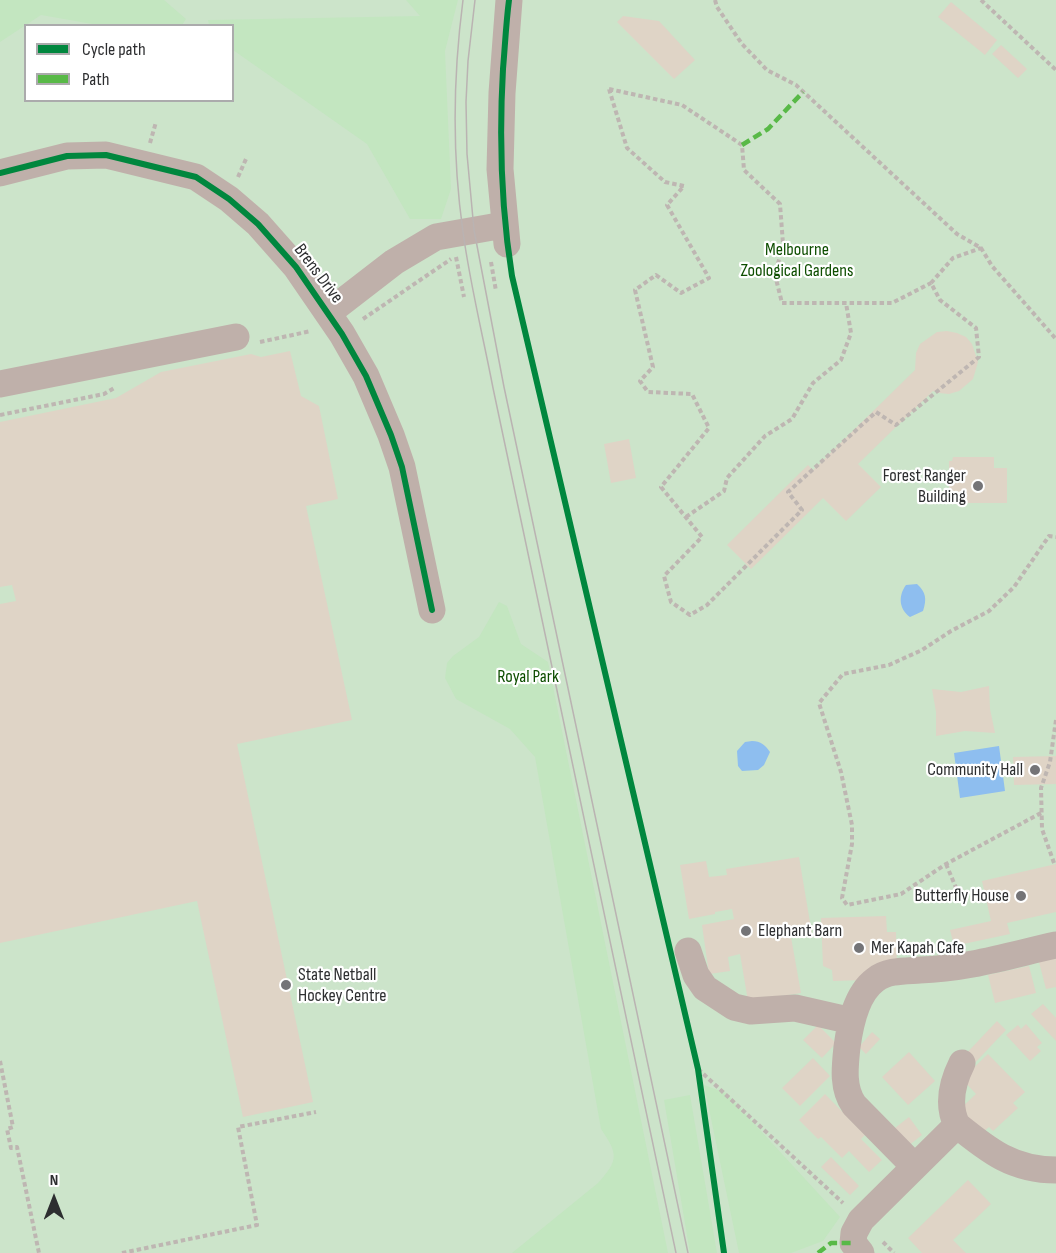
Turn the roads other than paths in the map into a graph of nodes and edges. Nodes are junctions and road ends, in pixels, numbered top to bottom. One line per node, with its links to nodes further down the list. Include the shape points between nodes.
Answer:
1 (510, 0): 3 (street, via 502,93 500,242 436,237 394,262)
2 (0, 173): 3 (street, Brens Drive, via 67,156 106,155 196,177 258,224 296,267)
3 (328, 313): 6 (street, Brens Drive, via 366,376 391,435 402,467)
4 (236, 337): 5 (street)
5 (0, 384)
6 (432, 610)
7 (1056, 945): 9 (street, via 953,968 881,976 864,993)
8 (688, 951): 9 (street, via 705,988 734,1007 751,1011 791,1008)
9 (852, 1021): 12 (street, via 845,1074 849,1096)
10 (962, 1064): 11 (street, via 952,1098)
11 (957, 1125): 12 (street); 13 (street, via 1005,1160)
12 (915, 1166): 14 (street, via 861,1220 853,1240)
13 (1056, 1170)
14 (861, 1253)

